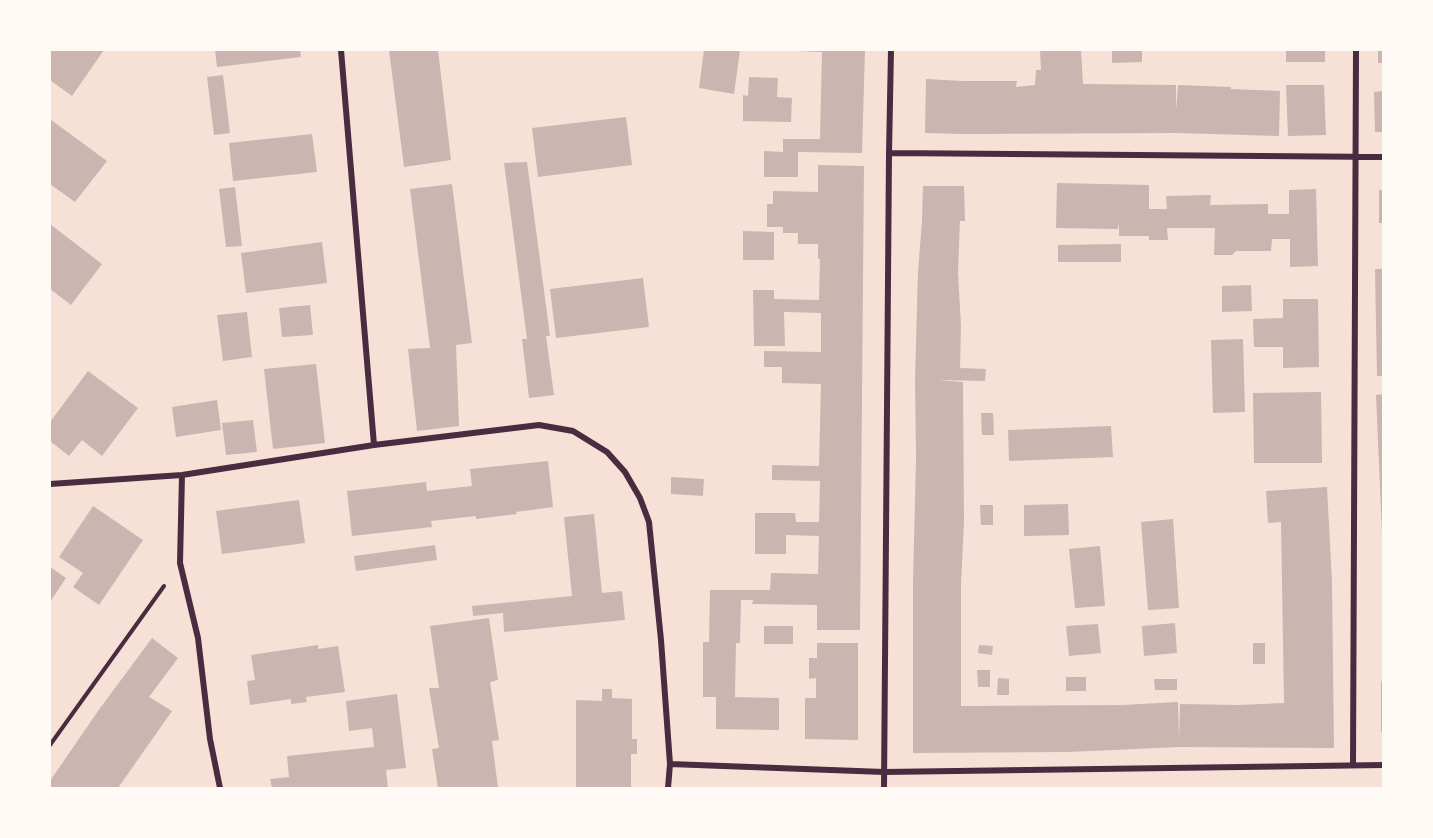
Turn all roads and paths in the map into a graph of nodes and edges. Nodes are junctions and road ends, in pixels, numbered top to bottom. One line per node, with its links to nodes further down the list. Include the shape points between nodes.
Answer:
1 (341, 50): 7 (street)
2 (891, 50): 4 (street)
3 (1356, 50): 5 (street)
4 (889, 153): 5 (street); 15 (street)
5 (1356, 157): 6 (street); 13 (street)
6 (1383, 157)
7 (374, 446): 8 (street); 12 (street, via 539,425 573,431 607,452 625,472 649,522)
8 (182, 475): 9 (street); 10 (street)
9 (50, 484)
10 (180, 563): 11 (path); 16 (street, via 198,638)
11 (50, 745)
12 (670, 764): 15 (street); 17 (street)
13 (1353, 764): 14 (street); 15 (street)
14 (1383, 765)
15 (884, 772): 18 (street)
16 (220, 789)
17 (668, 789)
18 (884, 789)

